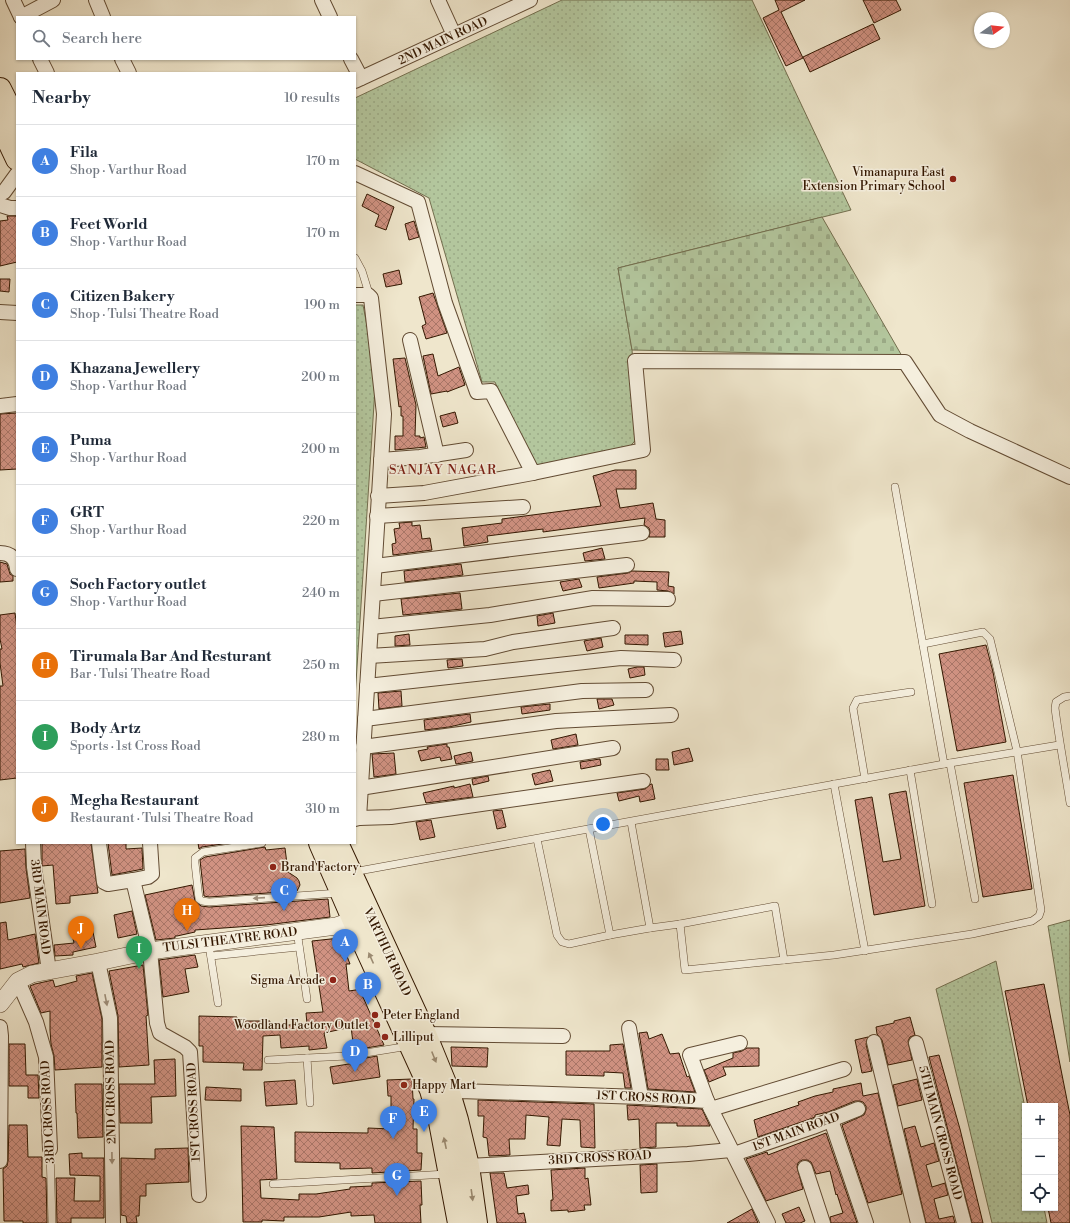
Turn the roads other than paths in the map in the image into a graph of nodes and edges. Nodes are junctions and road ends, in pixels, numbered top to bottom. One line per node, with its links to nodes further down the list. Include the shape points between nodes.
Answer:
1 (13, 0): 8 (street)
2 (53, 0): 9 (street)
3 (96, 0): 10 (street)
4 (322, 0): 11 (street)
5 (438, 0): 12 (street)
6 (530, 0): 7 (street, 2ND MAIN ROAD)
7 (505, 5): 12 (street, 2ND MAIN ROAD)
8 (21, 16)
9 (23, 16)
10 (103, 16)
11 (330, 16)
12 (454, 35): 19 (street, 2ND MAIN ROAD)
13 (40, 60): 16 (street)
14 (122, 60): 17 (street)
15 (351, 60): 18 (street)
16 (46, 72)
17 (128, 72)
18 (355, 72)
19 (358, 80)
20 (0, 89): 21 (main road)
21 (16, 121)
22 (0, 123): 23 (main road)
23 (16, 157)
24 (356, 173): 39 (street, via 418,202 444,304 477,392 491,391)
25 (16, 175): 26 (street)
26 (1, 197): 27 (street, via 10,208)
27 (16, 208)
28 (356, 260): 30 (lane)
29 (356, 295): 30 (street)
30 (370, 297): 38 (street, via 384,414)
31 (0, 312): 32 (street)
32 (16, 313)
33 (410, 340): 37 (street)
34 (16, 404): 35 (street)
35 (0, 406)
36 (466, 450): 37 (street)
37 (437, 455): 38 (street)
38 (381, 460): 42 (street)
39 (533, 473): 40 (street, via 643,450 635,361 905,362 940,415); 42 (street, via 424,493)
40 (1070, 477)
41 (895, 487): 54 (lane)
42 (378, 496): 44 (street)
43 (522, 507): 44 (street)
44 (377, 516): 49 (street)
45 (642, 533): 49 (street)
46 (0, 553): 47 (street, via 14,558)
47 (16, 562)
48 (627, 565): 50 (street)
49 (375, 566): 50 (street)
50 (373, 594): 52 (street)
51 (668, 599): 52 (street, via 593,598 490,615)
52 (371, 627): 55 (street)
53 (613, 628): 55 (street, via 513,642 485,649)
54 (923, 644): 66 (lane, via 983,632 990,639); 67 (lane)
55 (369, 656): 57 (street)
56 (674, 660): 57 (street, via 621,658)
57 (367, 686): 62 (street)
58 (646, 690): 62 (street, via 582,691)
59 (911, 692): 70 (lane, via 857,700 852,708)
60 (1070, 696): 63 (lane, via 1056,702)
61 (671, 715): 64 (street, via 556,721)
62 (365, 719): 64 (street)
63 (1059, 745): 66 (lane); 69 (lane)
64 (363, 747): 73 (street)
65 (613, 748): 73 (street)
66 (1017, 751): 67 (lane); 97 (lane, via 1041,910 1039,916 1032,921 972,934)
67 (947, 763): 68 (lane); 88 (lane)
68 (910, 770): 70 (lane); 89 (lane)
69 (1068, 774): 74 (lane)
70 (865, 779): 72 (lane)
71 (643, 781): 75 (street, via 391,817)
72 (834, 784): 76 (lane); 97 (lane)
73 (360, 788): 75 (street)
74 (1070, 803)
75 (357, 818)
76 (630, 822): 77 (lane); 92 (lane)
77 (589, 829): 78 (lane); 93 (lane)
78 (537, 839): 85 (lane); 93 (lane, via 557,935 562,942 570,944)
79 (33, 844): 100 (street, 3RD MAIN ROAD)
80 (99, 844): 86 (street, via 104,882 108,884)
81 (150, 844): 86 (street, via 152,874)
82 (255, 844): 87 (lane, one-way to 82, via 210,902 199,899 195,863 198,854)
83 (320, 844): 87 (main road, VARTHUR ROAD)
84 (337, 844): 85 (main road, VARTHUR ROAD)
85 (351, 873): 108 (main road, VARTHUR ROAD)
86 (133, 880): 96 (street)
87 (342, 893): 90 (main road, VARTHUR ROAD)
88 (975, 899)
89 (932, 904)
90 (354, 920): 94 (street, TULSI THEATRE ROAD); 108 (main road, VARTHUR ROAD, one-way to 90)
91 (680, 924): 92 (lane); 98 (lane, via 685,970); 98 (lane, via 775,906)
92 (650, 928): 93 (lane)
93 (610, 934)
94 (298, 939): 95 (street, TULSI THEATRE ROAD); 102 (lane)
95 (210, 949): 96 (street, TULSI THEATRE ROAD); 103 (lane)
96 (150, 951): 99 (street, TULSI THEATRE ROAD); 127 (street, 1ST CROSS ROAD, via 160,1033 190,1052)
97 (865, 951): 98 (lane)
98 (784, 960)
99 (98, 962): 100 (street, TULSI THEATRE ROAD); 129 (street, 2ND CROSS ROAD, one-way to 129, via 110,1018)
100 (49, 971): 101 (street, TULSI THEATRE ROAD, via 32,974)
101 (18, 981): 104 (street, TULSI THEATRE ROAD); 121 (street, 3RD CROSS ROAD, via 36,1022 46,1057)
102 (307, 999)
103 (218, 1003)
104 (0, 1004)
105 (0, 1027): 123 (street)
106 (629, 1028): 116 (street)
107 (563, 1036): 108 (street)
108 (418, 1040): 112 (lane, via 347,1056); 115 (main road, VARTHUR ROAD, one-way to 115); 125 (main road, VARTHUR ROAD, one-way to 108, via 440,1122)
109 (874, 1042): 135 (street)
110 (916, 1043): 136 (street, 5TH MAIN CROSS ROAD)
111 (740, 1044): 118 (street, via 690,1055)
112 (307, 1058): 113 (lane); 117 (lane)
113 (268, 1060)
114 (844, 1069): 118 (street)
115 (449, 1093): 116 (street, 1ST CROSS ROAD, via 460,1091); 125 (main road, VARTHUR ROAD, via 457,1120)
116 (641, 1097): 118 (street, 1ST CROSS ROAD)
117 (310, 1103)
118 (709, 1105): 122 (street, 1ST CROSS ROAD)
119 (858, 1109): 120 (street, 1ST MAIN ROAD)
120 (831, 1120): 122 (street, 1ST MAIN ROAD); 134 (street)
121 (50, 1149): 128 (lane, 3RD CROSS ROAD)
122 (732, 1152): 125 (street, 3RD CROSS ROAD); 132 (street, 1ST CROSS ROAD)
123 (0, 1161)
124 (804, 1168): 133 (street)
125 (460, 1170): 126 (lane); 130 (main road, VARTHUR ROAD); 131 (main road, VARTHUR ROAD, one-way to 131)
126 (273, 1184)
127 (199, 1195)
128 (52, 1223)
129 (113, 1223)
130 (460, 1223)
131 (476, 1223)
132 (768, 1223)
133 (824, 1223)
134 (866, 1223)
135 (918, 1223)
136 (964, 1223)

